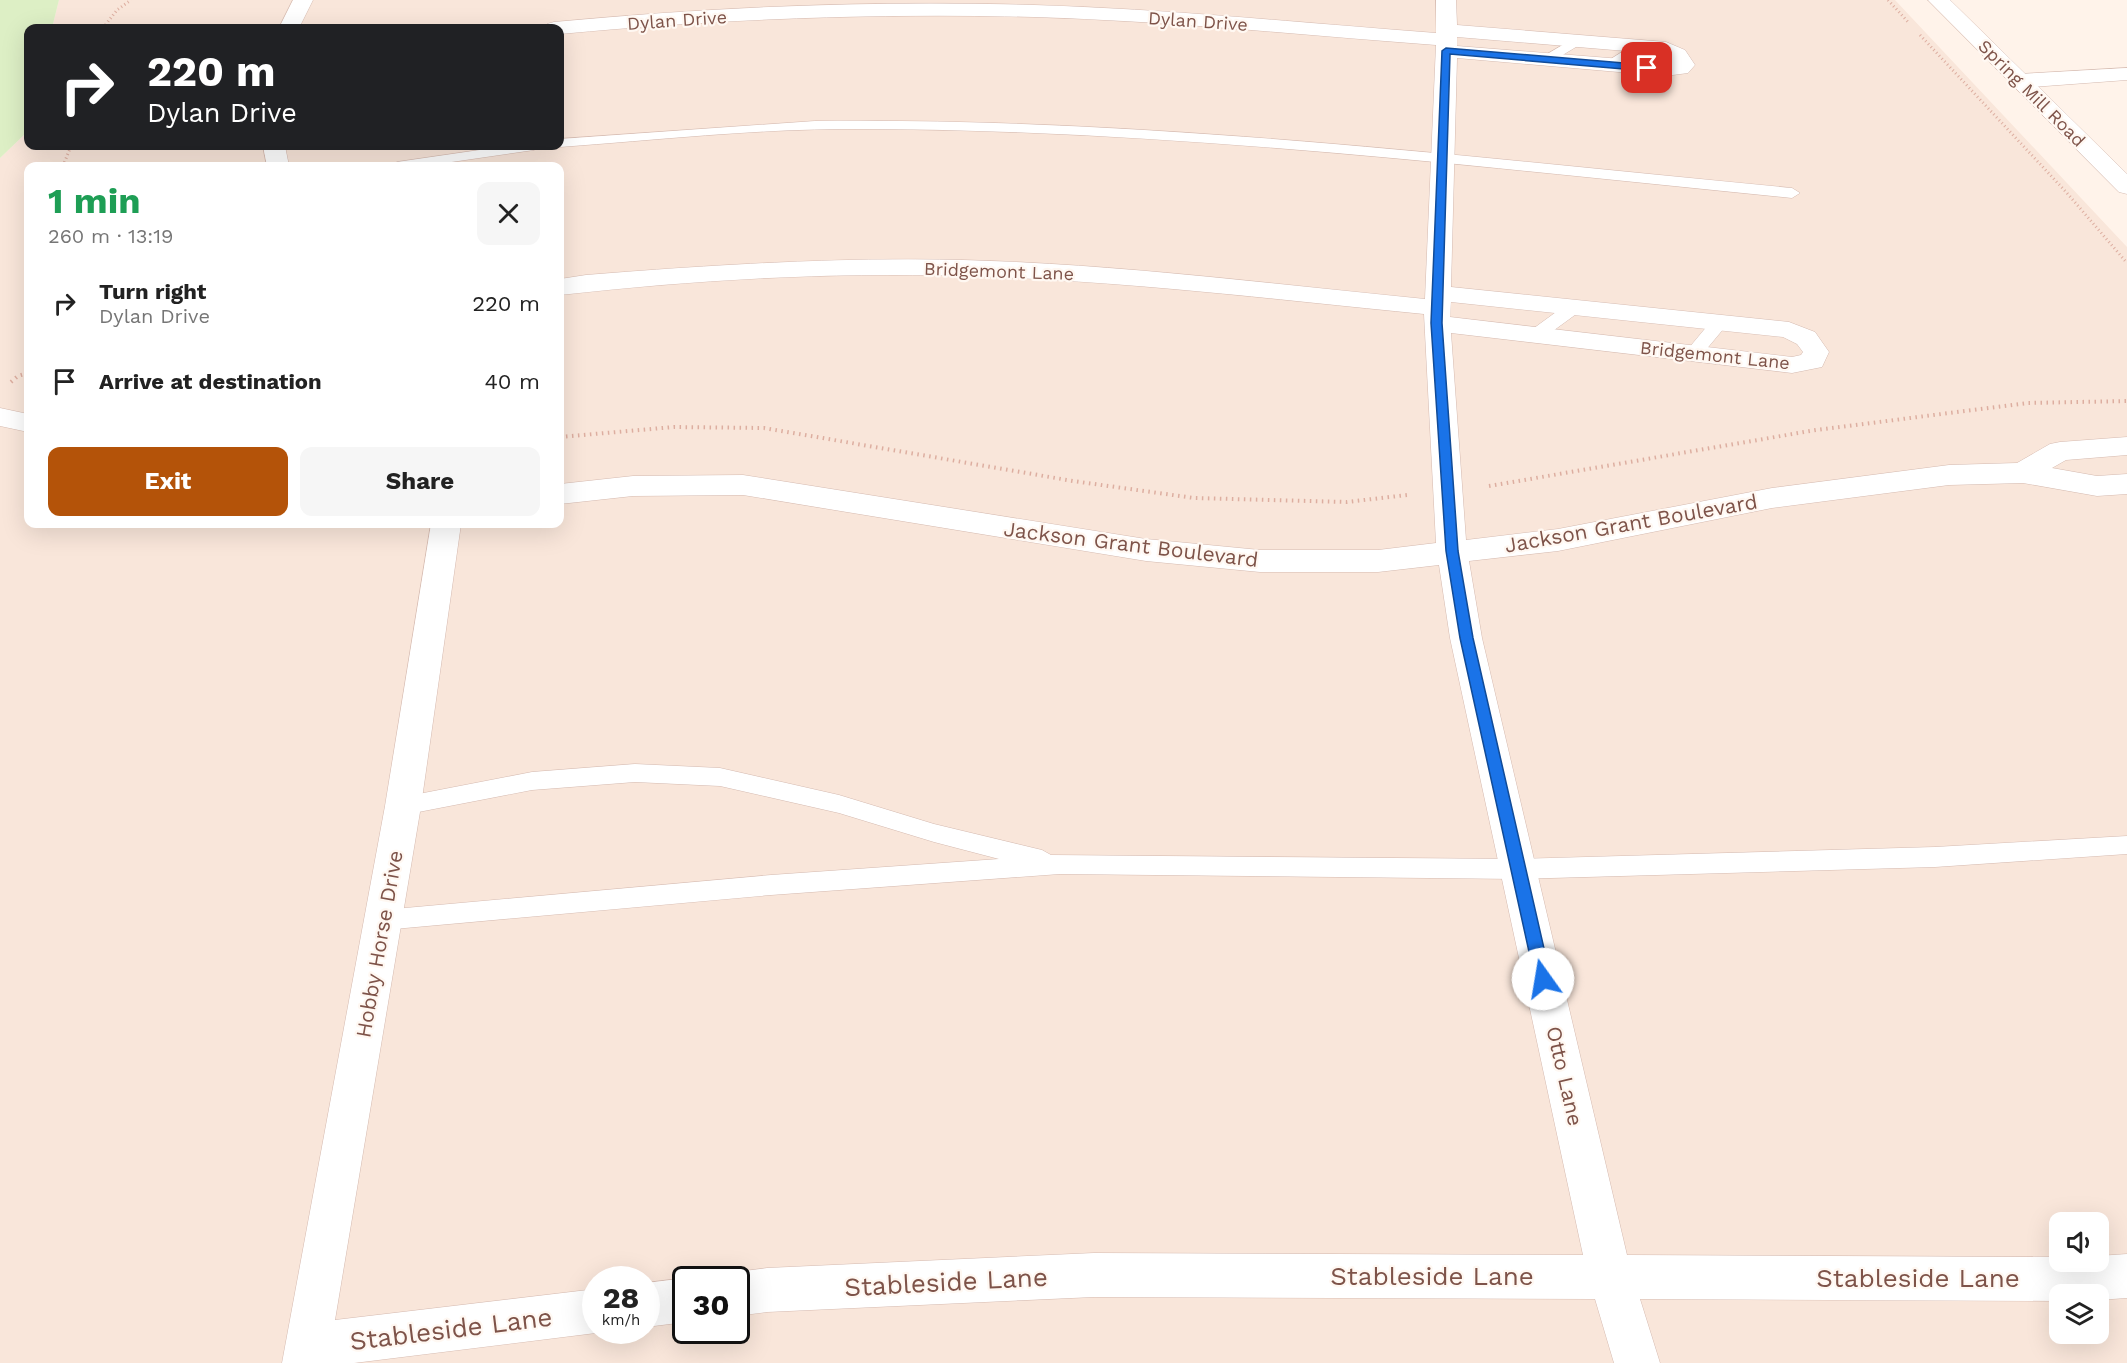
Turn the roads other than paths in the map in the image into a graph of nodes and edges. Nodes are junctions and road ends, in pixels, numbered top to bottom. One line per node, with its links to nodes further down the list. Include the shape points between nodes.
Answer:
1 (303, 0): 3 (street)
2 (1938, 0): 11 (street, Spring Mill Road)
3 (292, 24)
4 (564, 27): 5 (street, Dylan Drive, via 786,13 928,10 1035,11)
5 (1446, 30): 6 (street, Dylan Drive); 8 (street, Dylan Drive); 14 (street, Otto Lane)
6 (1576, 41): 7 (street, Dylan Drive); 8 (lane)
7 (1638, 46): 9 (lane); 9 (street, Dylan Drive, via 1676,52 1684,65 1665,70)
8 (1546, 59): 9 (street, Dylan Drive)
9 (1611, 65)
10 (2127, 74): 11 (street)
11 (2019, 81): 16 (street, Spring Mill Road)
12 (564, 143): 14 (lane, via 849,125 1034,128 1247,141)
13 (507, 150): 15 (lane)
14 (1442, 160): 17 (lane); 19 (street, Otto Lane)
15 (424, 162)
16 (2127, 187)
17 (1792, 193)
18 (564, 286): 19 (street, Bridgemont Lane, via 760,270 965,268 1134,278)
19 (1438, 308): 20 (street, Bridgemont Lane); 22 (street, Bridgemont Lane); 31 (street, Otto Lane)
20 (1573, 308): 21 (street, Bridgemont Lane); 22 (lane)
21 (1719, 323): 23 (lane); 23 (street, Bridgemont Lane, via 1789,330 1806,338 1816,352 1812,361 1792,365)
22 (1536, 334): 23 (street, Bridgemont Lane)
23 (1694, 353)
24 (0, 417): 25 (street)
25 (24, 422)
26 (2127, 446): 27 (street, Jackson Grant Boulevard, via 2060,451)
27 (2023, 473): 28 (street, Jackson Grant Boulevard, via 2097,486); 31 (street, Jackson Grant Boulevard, via 1949,475 1772,498 1558,540)
28 (2127, 484)
29 (564, 494): 31 (street, Jackson Grant Boulevard, via 633,486 743,485 1146,550 1260,561 1378,561)
30 (445, 528): 32 (street, Hobby Horse Drive)
31 (1452, 551): 35 (street, Otto Lane, via 1466,638)
32 (403, 806): 34 (lane, via 531,781 635,773 720,777 839,804 934,833); 36 (street, Hobby Horse Drive)
33 (2127, 845): 35 (lane, via 1935,857)
34 (1060, 864): 35 (lane); 36 (lane)
35 (1518, 869): 37 (street, Otto Lane)
36 (383, 920): 41 (street, Hobby Horse Drive)
37 (1610, 1276): 38 (street, Stableside Lane); 39 (street, Stableside Lane, via 1094,1275); 42 (street, Otto Lane)
38 (2127, 1276)
39 (750, 1292)
40 (582, 1313): 41 (street, Stableside Lane)
41 (306, 1354)
42 (1637, 1363)

